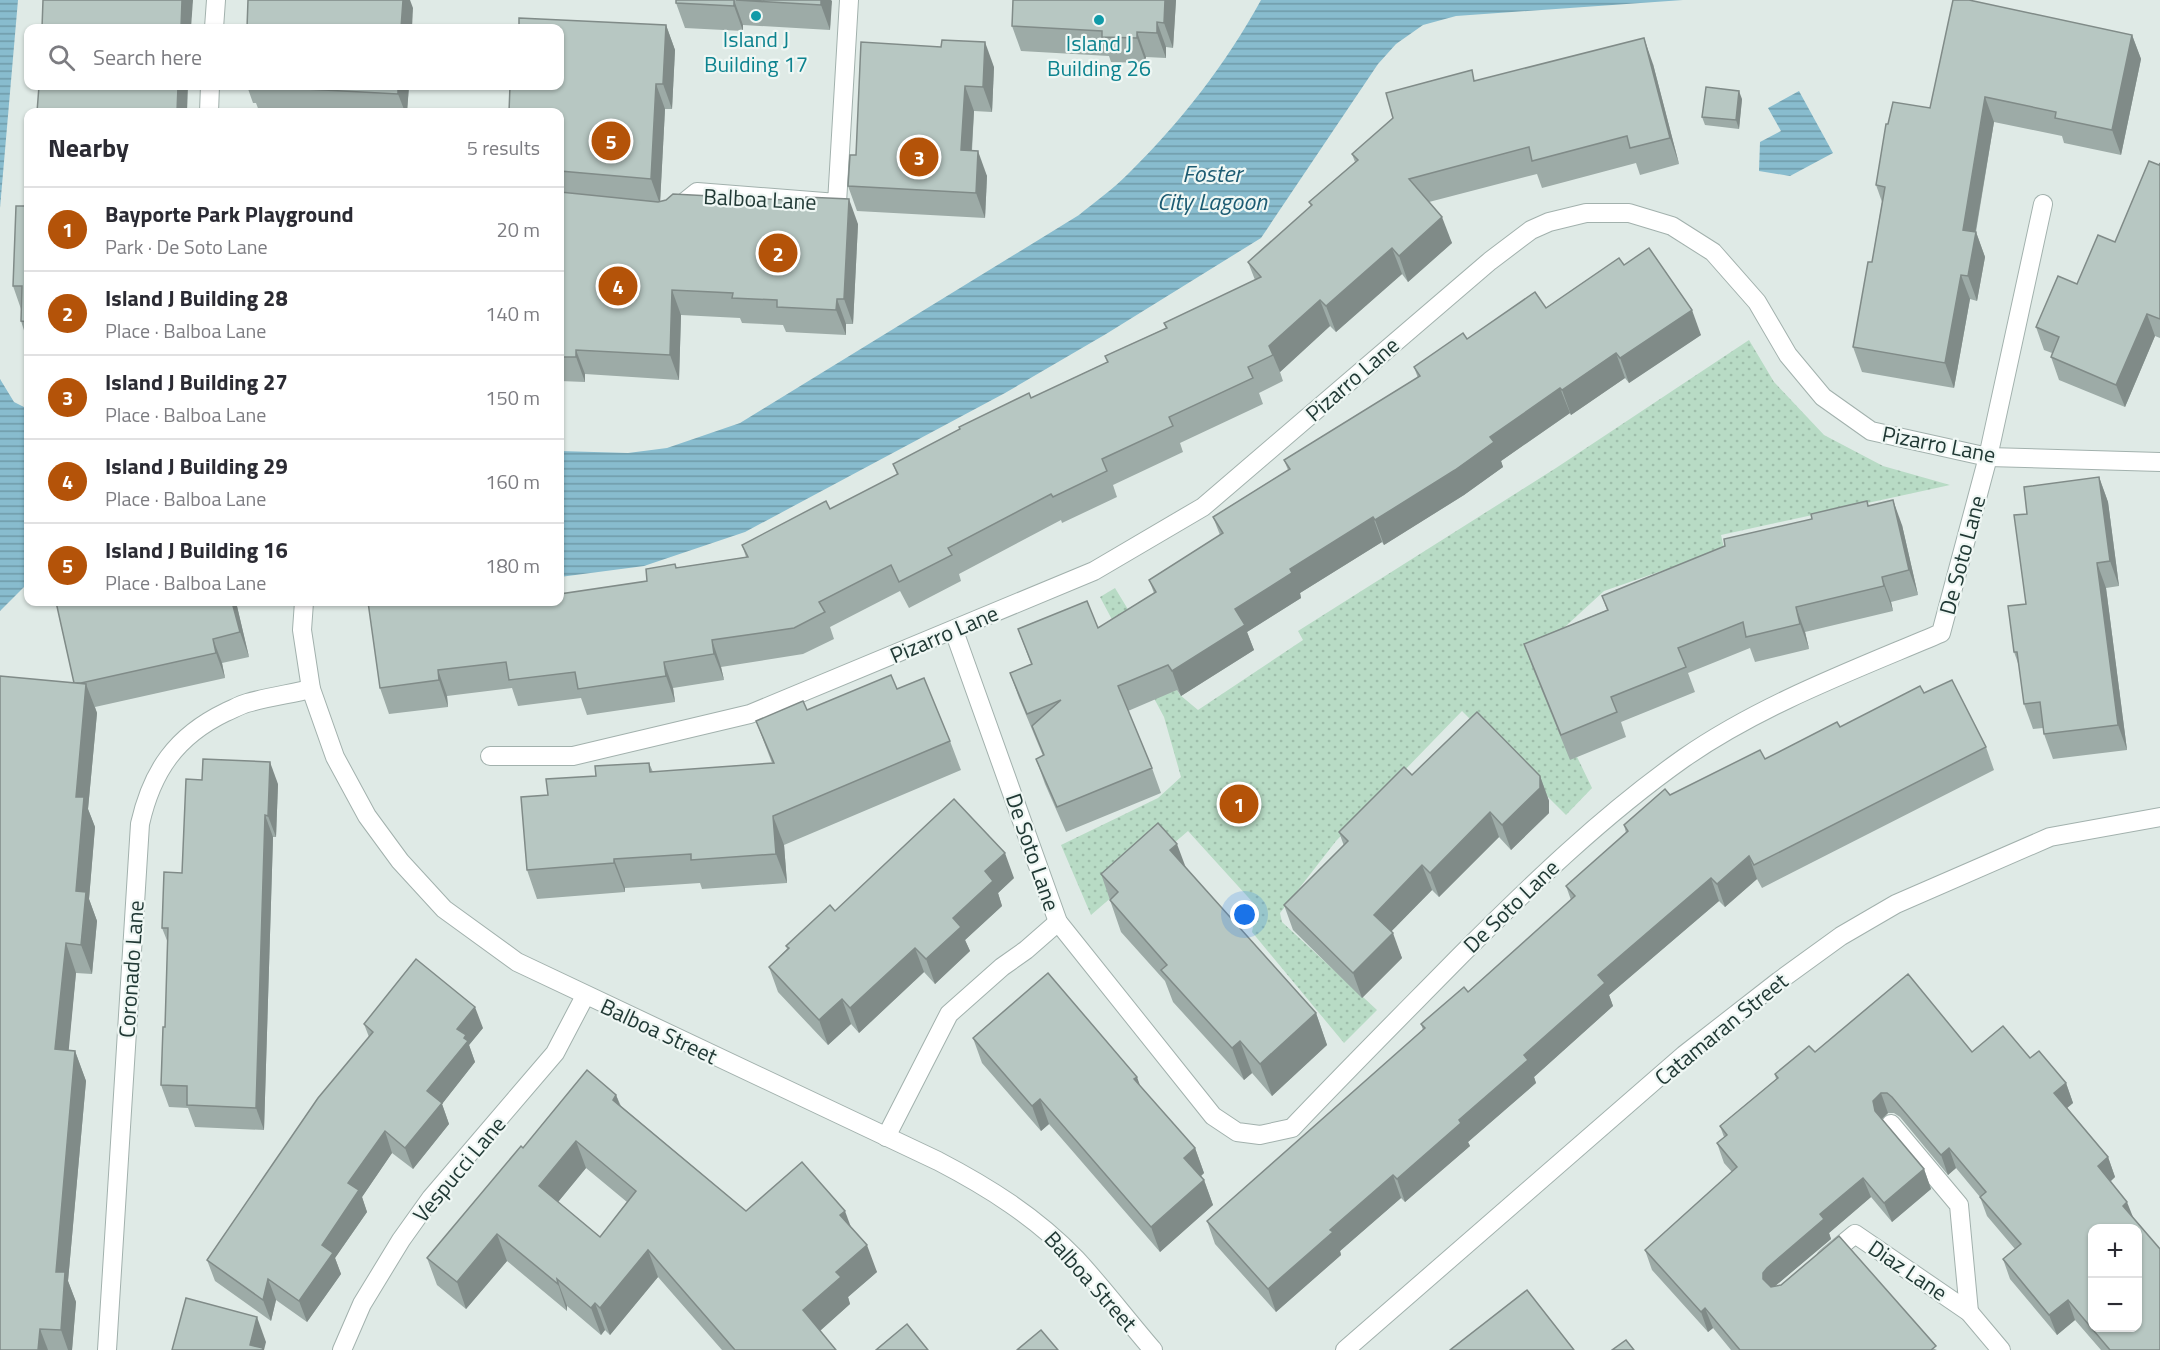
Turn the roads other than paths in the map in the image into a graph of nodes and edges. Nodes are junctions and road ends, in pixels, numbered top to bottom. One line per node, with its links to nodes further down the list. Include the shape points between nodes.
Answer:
1 (216, 0): 3 (street)
2 (849, 0): 7 (street, Balboa Lane, via 837,203 697,192 668,216)
3 (214, 24)
4 (210, 90): 5 (street)
5 (209, 108)
6 (2043, 204): 8 (street, De Soto Lane)
7 (657, 215)
8 (1988, 457): 9 (street, Pizarro Lane); 11 (street, Pizarro Lane, via 1871,431 1823,397 1788,355 1757,302 1713,252 1672,226 1629,213 1586,213 1531,230 1490,261 1203,507 1094,571); 15 (street, De Soto Lane, via 1941,633 1750,718 1685,758 1600,822 1531,885 1292,1128 1260,1135 1237,1132 1213,1116)
9 (2160, 462)
10 (304, 606): 12 (street, Balboa Street, via 302,630)
11 (954, 631): 13 (street, Pizarro Lane, via 750,714 573,756); 15 (street, De Soto Lane)
12 (311, 689): 16 (street, Balboa Street, via 335,758 367,816 400,861 444,909 478,935 517,962); 21 (street, Coronado Lane, via 246,703 203,723 181,741 146,800 140,824)
13 (490, 756)
14 (2160, 817): 24 (street, Catamaran Street, via 2050,837 1896,904 1841,936 1684,1055)
15 (1058, 922): 18 (street, via 949,1014)
16 (585, 996): 18 (street, Balboa Street); 22 (street, Vespucci Lane, via 555,1053 431,1198 401,1240 362,1304)
17 (1891, 1124): 20 (street, via 1959,1205)
18 (886, 1137): 23 (street, Balboa Street, via 989,1188 1038,1224 1075,1258)
19 (1814, 1268): 20 (street, Diaz Lane, via 1855,1234)
20 (1969, 1311): 25 (street, Diaz Lane)
21 (107, 1350)
22 (342, 1350)
23 (1153, 1350)
24 (1345, 1350)
25 (2001, 1350)

